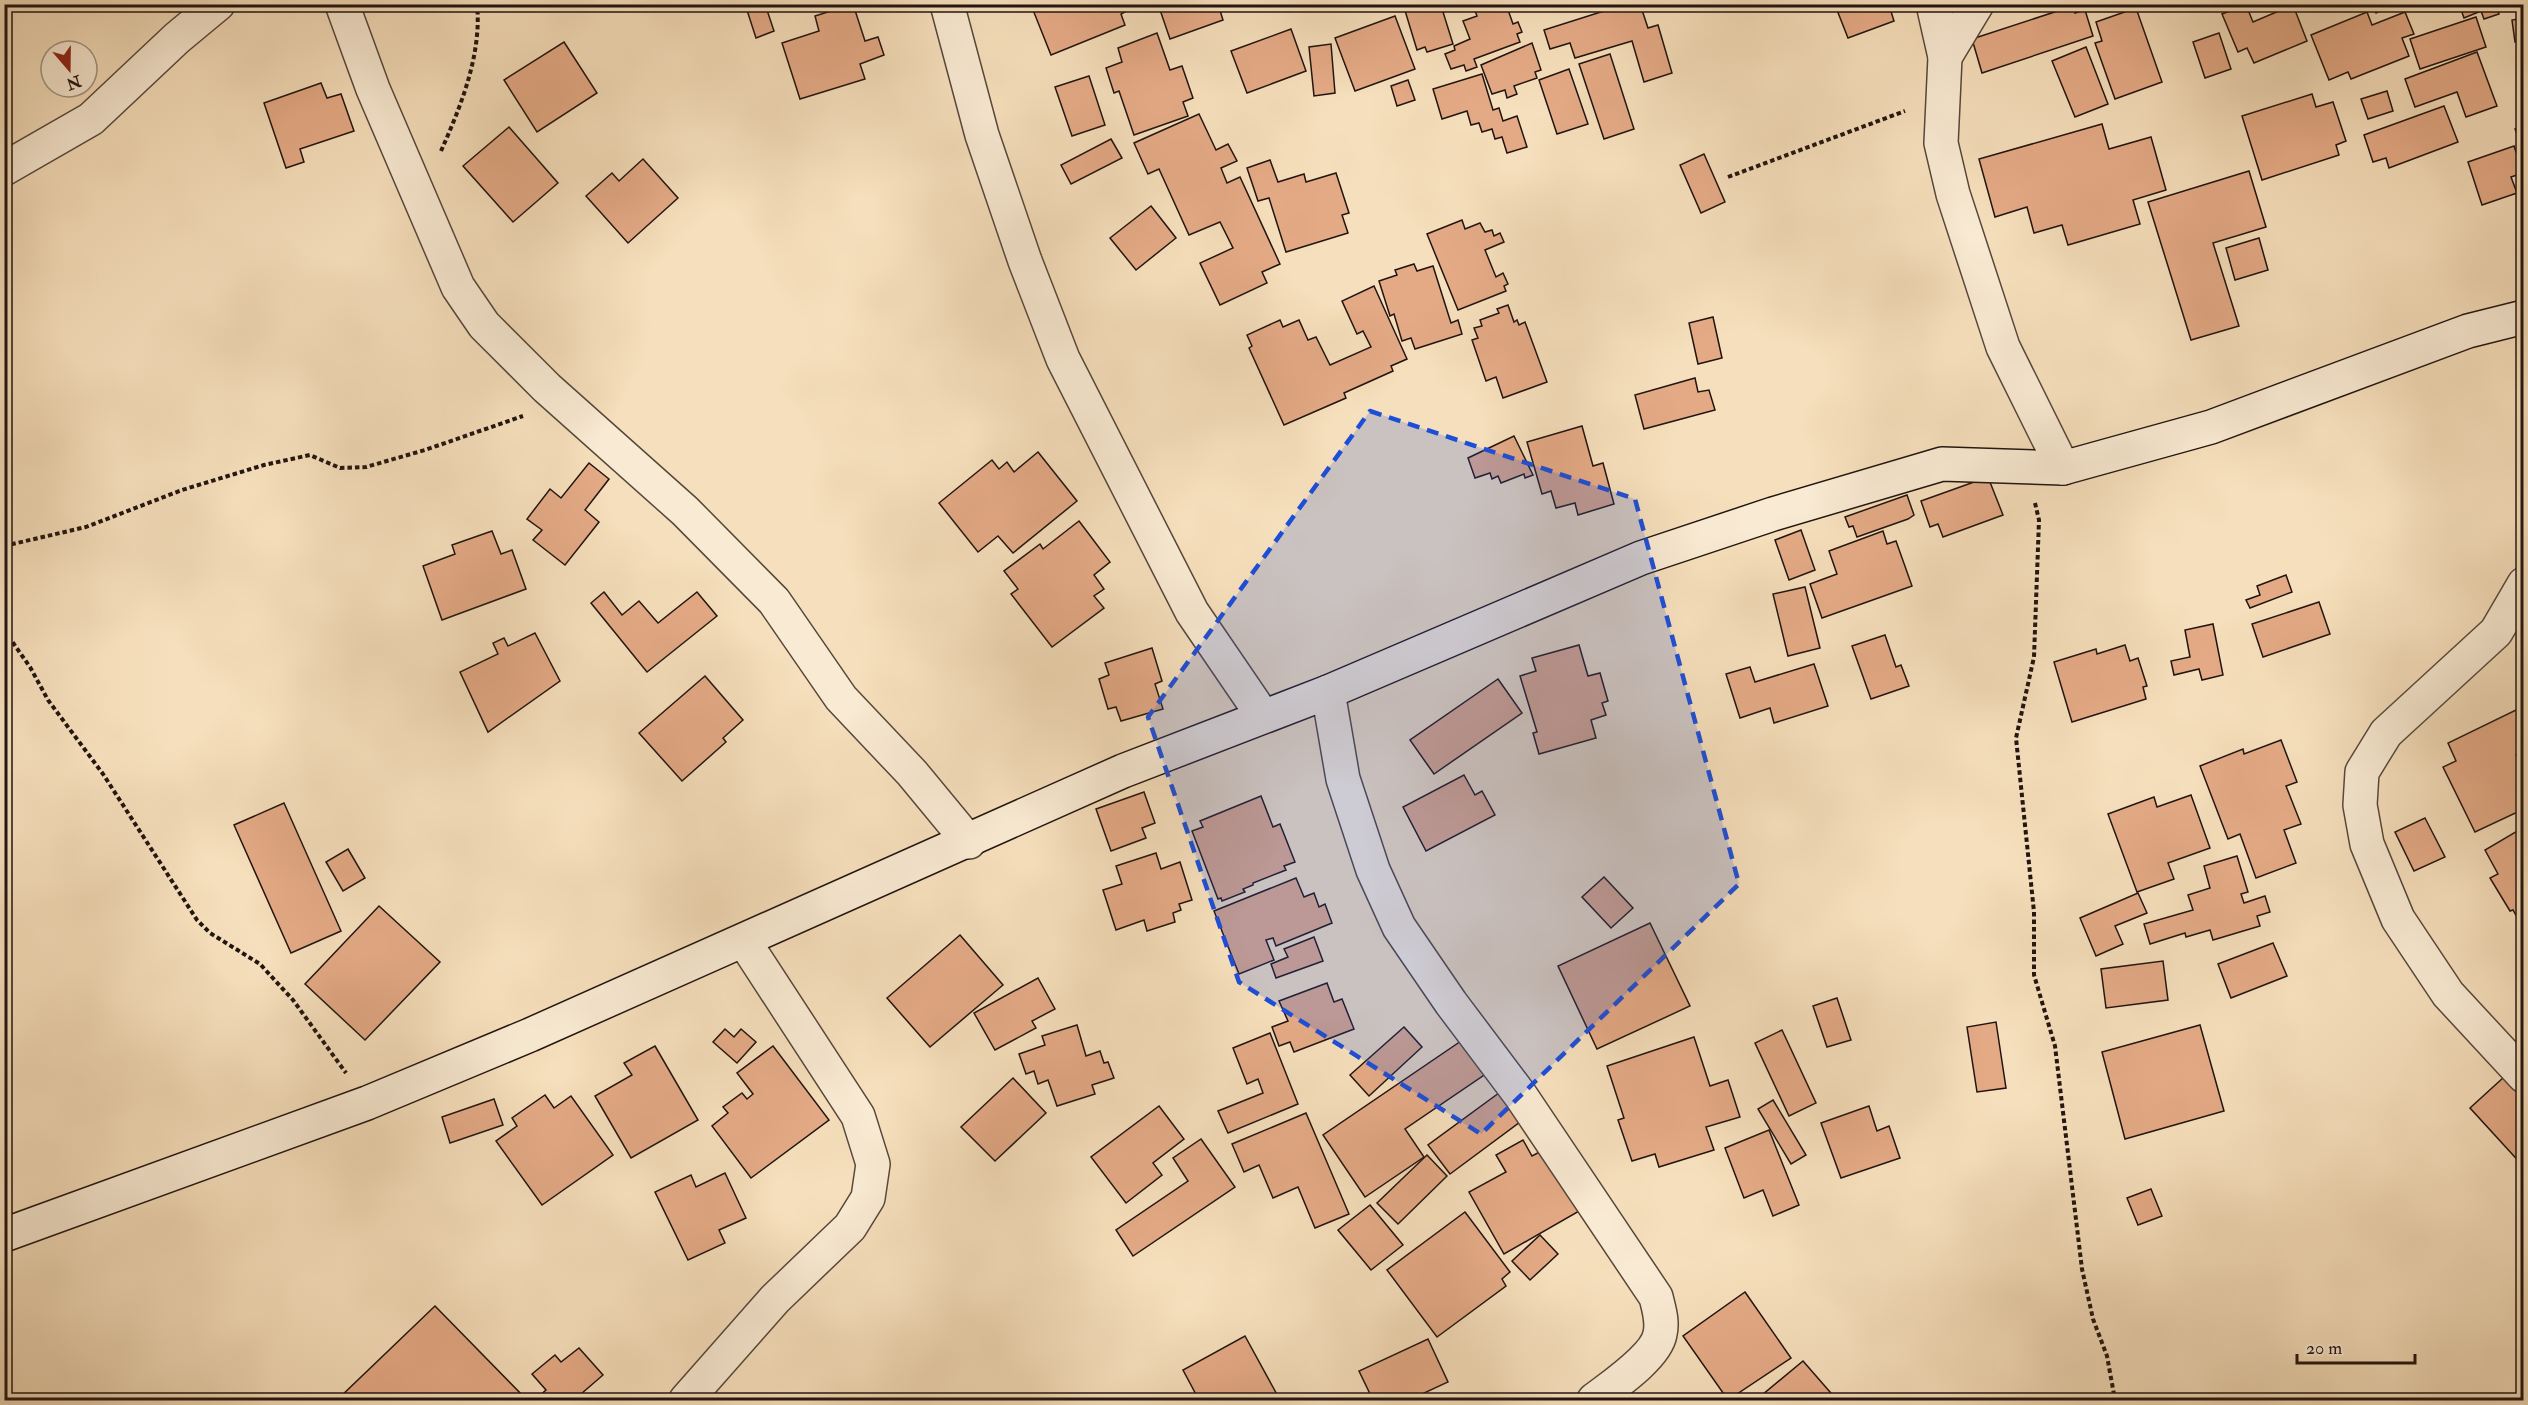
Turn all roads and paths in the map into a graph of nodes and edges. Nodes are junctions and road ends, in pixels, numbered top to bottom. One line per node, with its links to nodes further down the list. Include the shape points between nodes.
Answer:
1 (218, 4): 9 (street, via 91,119)
2 (342, 4): 11 (street)
3 (477, 4): 11 (path, via 479,29 461,106)
4 (947, 4): 20 (street, via 982,135 1063,359 1192,612)
5 (1933, 4): 7 (street)
6 (1977, 4): 7 (street)
7 (1945, 57): 8 (street)
8 (1942, 98): 10 (path); 15 (street, via 1941,143 1946,164 1999,336)
9 (4, 169)
10 (1728, 177)
11 (421, 198): 13 (street, via 458,287 484,325)
12 (2523, 317): 15 (street, via 2468,331 2211,427)
13 (563, 402): 16 (path, via 366,467 340,468 310,455 264,465 182,490 86,527); 21 (street, via 685,511 774,601 841,698 912,773)
14 (2026, 467): 15 (street); 19 (street, via 1942,464 1773,514 1641,558); 28 (path, via 2039,520 2034,657 2016,738 2034,912 2034,975 2055,1046 2082,1269 2093,1319 2108,1356)
15 (2063, 468)
16 (4, 546)
17 (2523, 585): 23 (street, via 2496,632 2386,733 2362,772 2360,805 2367,844 2398,919 2448,994)
18 (4, 630): 24 (path, via 197,920 210,933 260,964 293,1000)
19 (1328, 692): 20 (street); 27 (street, via 1343,779 1373,870 1399,927 1521,1096 1656,1297 1662,1317 1660,1337 1648,1355)
20 (1263, 716): 21 (street, via 1123,771)
21 (969, 842): 22 (street)
22 (744, 941): 24 (street); 26 (street, via 858,1116 873,1164 868,1198 850,1227 775,1299)
23 (2523, 1076)
24 (367, 1103): 25 (street)
25 (4, 1235)
26 (686, 1401)
27 (1594, 1401)
28 (2115, 1401)

